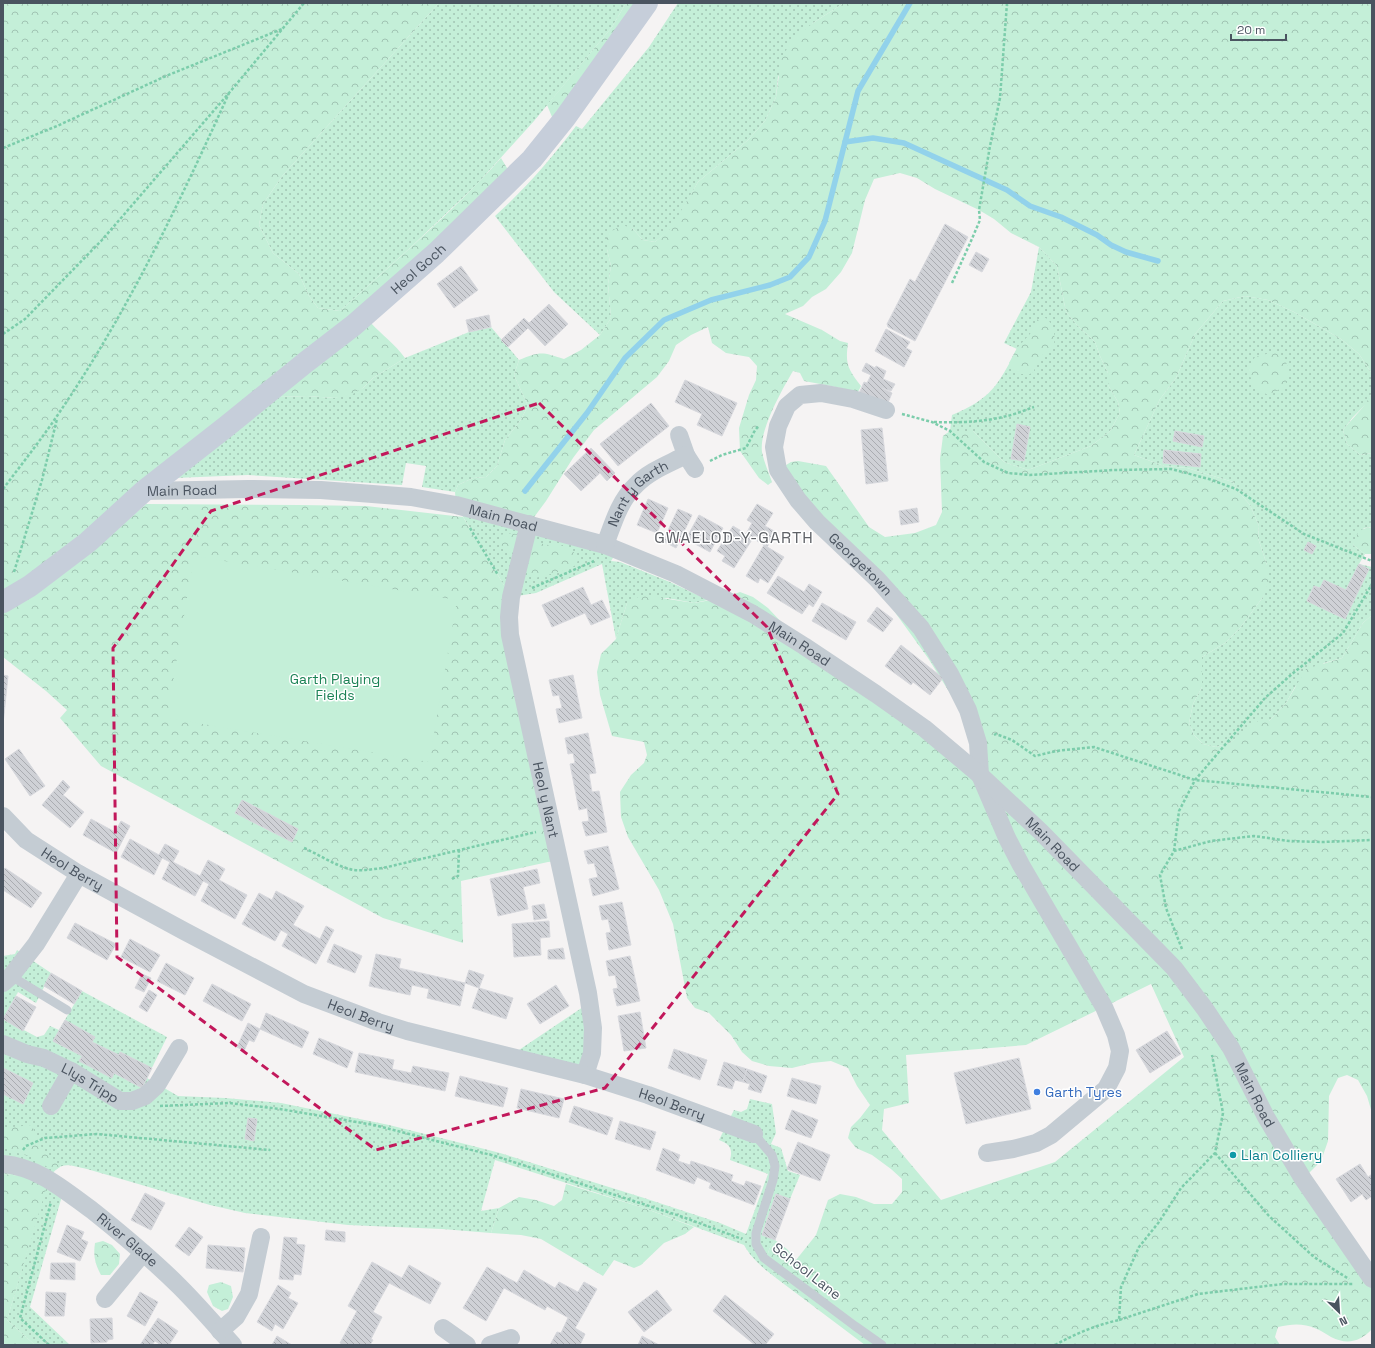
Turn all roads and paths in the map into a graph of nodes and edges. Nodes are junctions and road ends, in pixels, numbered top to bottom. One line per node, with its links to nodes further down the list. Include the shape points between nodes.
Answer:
1 (304, 3): 4 (path)
2 (647, 3): 17 (street, Heol Goch, via 565,118 532,159 442,248 354,325)
3 (1007, 3): 7 (path, via 1000,98 979,210 980,220)
4 (283, 29): 5 (path); 6 (path, via 166,76 58,126)
5 (230, 93): 8 (path, via 102,240 25,319); 11 (path, via 152,255 105,340)
6 (3, 148)
7 (952, 283)
8 (3, 334)
9 (1034, 407): 13 (path, via 1006,416 979,420)
10 (886, 410): 13 (path); 23 (street, Georgetown, via 853,399 821,393 800,395 787,406 778,426 774,447 778,470 817,522 877,579 921,628 950,674 968,710)
11 (57, 416): 16 (path); 22 (path, via 42,480)
12 (761, 422): 15 (path, via 746,448)
13 (932, 422): 20 (path, via 950,431 984,462 1008,473 1030,476 1170,469 1209,479 1236,489 1304,534)
14 (679, 435): 15 (street, Nant y Garth)
15 (691, 462): 19 (street, Nant y Garth, via 653,472 636,484 614,519)
16 (3, 489)
17 (144, 491): 18 (street, Main Road, via 314,490 411,497 456,505); 22 (street, Main Road, via 88,542 30,586)
18 (529, 524): 19 (street, Main Road); 28 (street, Heol y Nant, via 511,597 510,635)
19 (606, 545): 24 (street, Main Road, via 676,574 754,614 906,715)
20 (1372, 561)
21 (1372, 584): 25 (path, via 1343,633 1265,698)
22 (4, 601)
23 (978, 743): 24 (street, Georgetown); 25 (path, via 996,734 1012,740 1035,756 1094,747)
24 (980, 775): 48 (street, via 1021,865 1104,1007 1120,1051 1117,1068 1106,1089 1051,1135 1036,1143); 54 (street, Main Road, via 1041,832 1174,968 1206,1009 1231,1048 1266,1117 1303,1179)
25 (1195, 780): 26 (path); 32 (path, via 1180,811)
26 (1372, 797)
27 (3, 816): 33 (street, Heol Berry, via 26,840)
28 (552, 828): 31 (path); 42 (street, Heol y Nant, via 588,993 592,1053)
29 (1372, 840): 32 (path, via 1288,841 1254,836 1211,841)
30 (304, 848): 31 (path, via 354,870 382,868)
31 (459, 850): 34 (path, via 458,876)
32 (1174, 850): 35 (path, via 1160,875 1166,908)
33 (79, 874): 36 (street, via 36,944); 42 (street, Heol Berry, via 304,994 408,1032)
34 (452, 879)
35 (1183, 951)
36 (7, 979): 37 (lane)
37 (67, 1010)
38 (4, 1046): 41 (street, Llys Tripp, via 44,1058)
39 (179, 1048): 43 (street, via 157,1085)
40 (1212, 1050): 47 (path, via 1223,1113)
41 (71, 1071): 43 (street, Llys Tripp, via 120,1101 132,1101); 44 (street)
42 (585, 1075): 45 (street, Heol Berry)
43 (145, 1096): 52 (path, via 161,1106 229,1103 374,1125 495,1156 680,1216)
44 (51, 1106)
45 (754, 1134): 52 (lane, School Lane, via 772,1155 775,1166 756,1233)
46 (270, 1150): 49 (path, via 97,1134 45,1138 26,1146)
47 (1215, 1152): 56 (path, via 1181,1188 1140,1247 1121,1287); 56 (path, via 1275,1221 1314,1257 1357,1284 1284,1284 1198,1294)
48 (987, 1153)
49 (8, 1164): 50 (street, River Glade, via 30,1170)
50 (56, 1183): 53 (street, River Glade); 60 (path, via 20,1318)
51 (261, 1237): 58 (street, via 250,1294 236,1317)
52 (756, 1244): 64 (lane, School Lane, via 764,1258)
53 (143, 1253): 55 (street); 58 (street, River Glade, via 180,1287)
54 (1372, 1278)
55 (105, 1299)
56 (1118, 1320): 65 (path, via 1085,1330)
57 (443, 1328): 62 (street)
58 (220, 1331): 61 (street, River Glade)
59 (511, 1338): 63 (street)
60 (49, 1345)
61 (233, 1345)
62 (467, 1345)
63 (490, 1345)
64 (882, 1345)
65 (1055, 1345)

